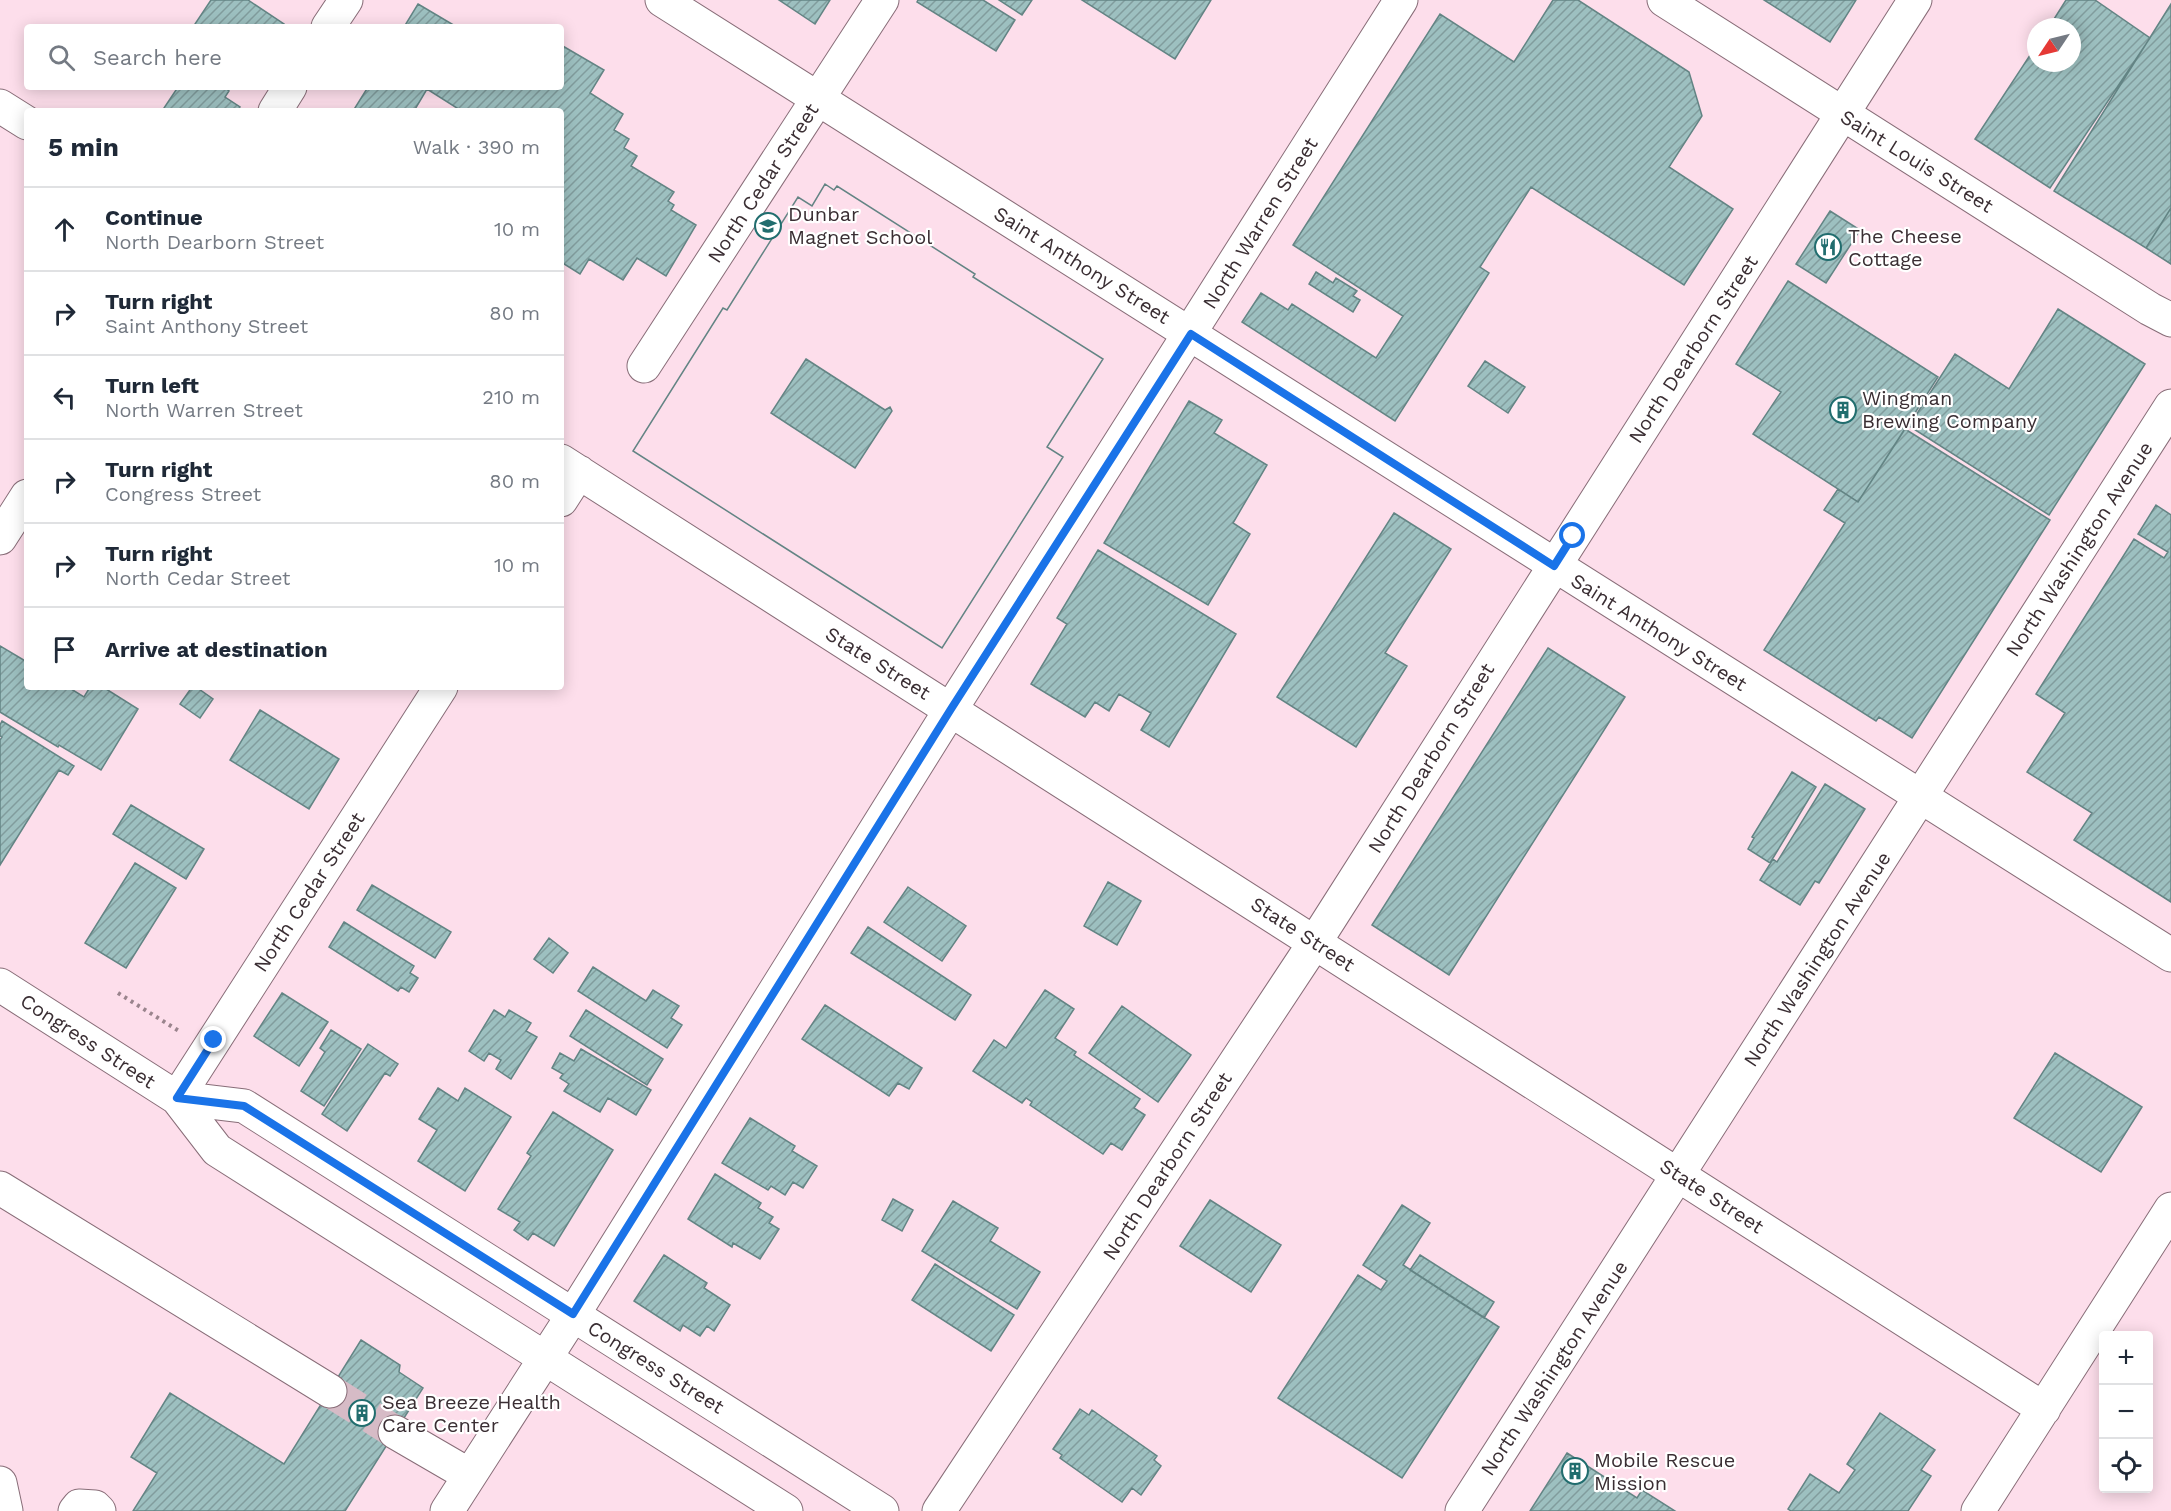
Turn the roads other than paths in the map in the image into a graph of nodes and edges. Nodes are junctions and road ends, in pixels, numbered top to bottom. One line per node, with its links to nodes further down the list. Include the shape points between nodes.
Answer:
1 (346, 0): 7 (street)
2 (662, 0): 9 (street, Saint Anthony Street)
3 (882, 0): 9 (street, North Cedar Street)
4 (1401, 0): 15 (street, North Warren Street)
5 (1664, 0): 12 (street, Saint Louis Street)
6 (1915, 0): 12 (street, North Dearborn Street)
7 (330, 24)
8 (288, 90): 11 (street)
9 (819, 98): 15 (street, Saint Anthony Street); 16 (street, North Cedar Street)
10 (0, 106): 13 (street)
11 (277, 108)
12 (1843, 114): 14 (street, Saint Louis Street); 22 (street, North Dearborn Street)
13 (24, 121)
14 (2171, 320)
15 (1191, 334): 22 (street, Saint Anthony Street); 24 (street, North Warren Street)
16 (644, 366)
17 (2171, 405): 25 (street, North Washington Avenue)
18 (570, 467): 19 (street); 24 (street, State Street)
19 (564, 489)
20 (24, 501): 21 (street)
21 (0, 538)
22 (1554, 566): 25 (street, Saint Anthony Street); 26 (street, North Dearborn Street)
23 (439, 690): 29 (street, North Cedar Street)
24 (951, 709): 26 (street, State Street); 33 (street, North Warren Street)
25 (1921, 797): 27 (street, Saint Anthony Street); 30 (street, North Washington Avenue)
26 (1315, 942): 30 (street, State Street); 46 (street, North Dearborn Street)
27 (2171, 955)
28 (0, 985): 29 (street, Congress Street)
29 (177, 1098): 33 (street, Congress Street, via 244,1106); 34 (street, Congress Street, via 217,1150)
30 (1679, 1175): 36 (street, State Street); 47 (street, North Washington Avenue)
31 (0, 1188): 35 (street)
32 (2171, 1209): 36 (street)
33 (573, 1314): 34 (street, North Warren Street); 45 (street, Congress Street)
34 (544, 1358): 38 (street, North Warren Street); 44 (street, Congress Street)
35 (330, 1391)
36 (2044, 1409): 48 (street)
37 (395, 1432): 38 (street)
38 (470, 1475): 43 (street, North Warren Street)
39 (0, 1483): 40 (street)
40 (6, 1511)
41 (75, 1511): 42 (street, via 79,1506)
42 (99, 1511)
43 (447, 1511)
44 (786, 1511)
45 (882, 1511)
46 (939, 1511)
47 (1462, 1511)
48 (1978, 1511)

